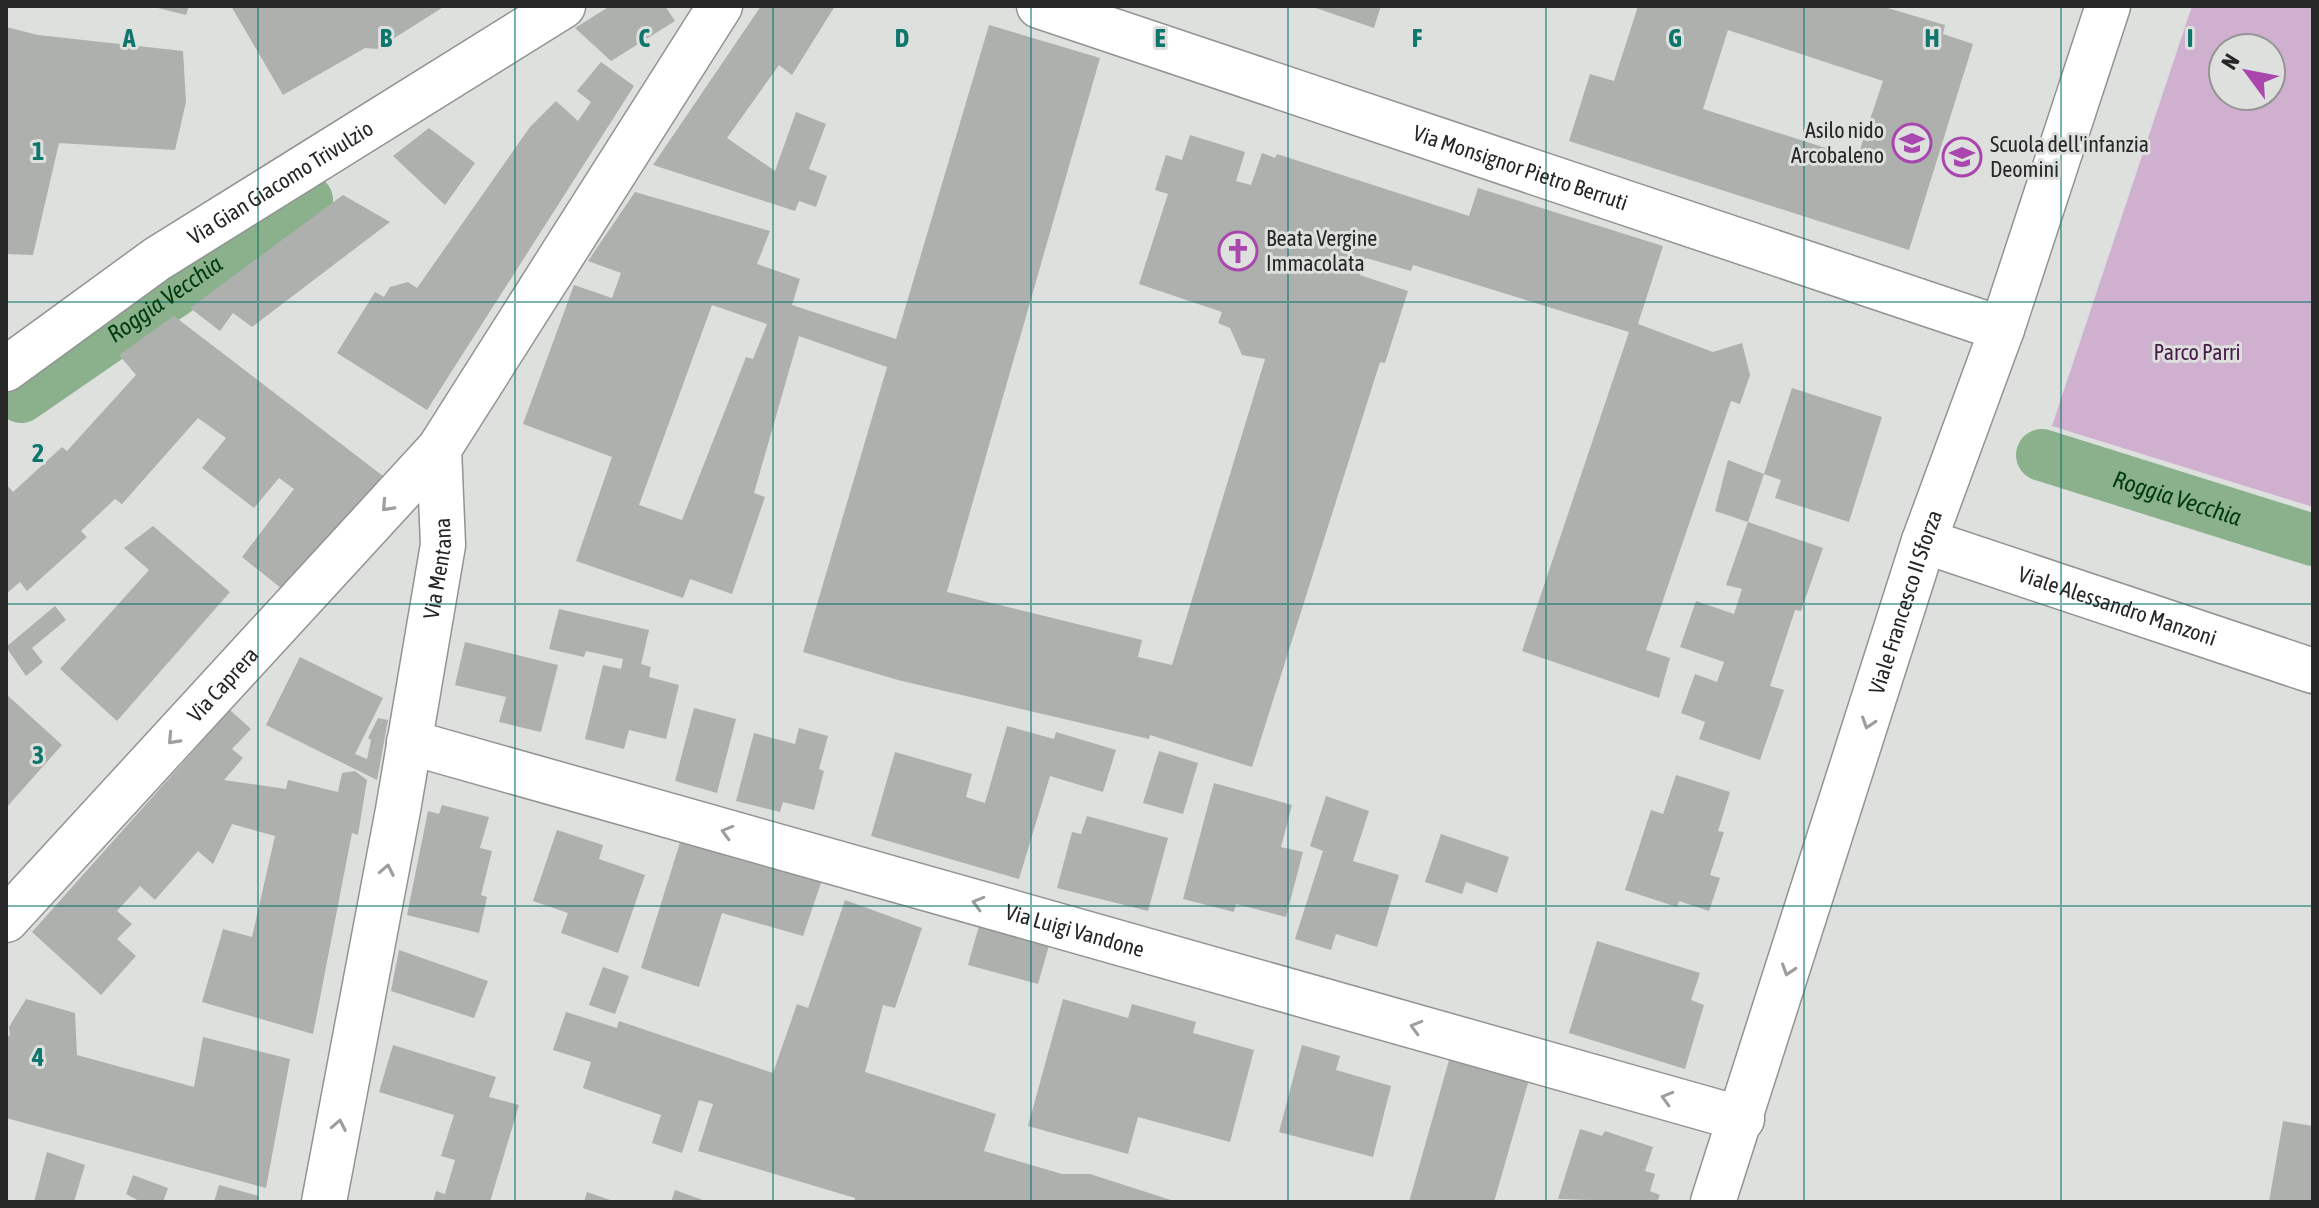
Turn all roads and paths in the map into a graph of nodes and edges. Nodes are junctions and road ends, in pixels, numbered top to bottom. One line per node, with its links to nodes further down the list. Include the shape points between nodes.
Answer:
1 (563, 6): 6 (street, Via Gian Giacomo Trivulzio, via 157,259)
2 (720, 6): 7 (street)
3 (1039, 6): 5 (street, Via Monsignor Pietro Berruti)
4 (2108, 6): 5 (street, Viale Francesco II Sforza)
5 (2002, 329): 8 (street, Viale Francesco II Sforza)
6 (6, 369)
7 (439, 449): 10 (street, Via Mentana, via 443,545); 11 (street, Via Caprera, one-way to 11)
8 (1924, 541): 9 (street, Viale Alessandro Manzoni); 12 (street, Viale Francesco II Sforza, one-way to 12)
9 (2313, 671)
10 (409, 742): 12 (street, Via Luigi Vandone, one-way to 10); 13 (street, Via Mentana, one-way to 10)
11 (6, 920)
12 (1742, 1119): 14 (street, Viale Francesco II Sforza)
13 (324, 1202)
14 (1713, 1202)

